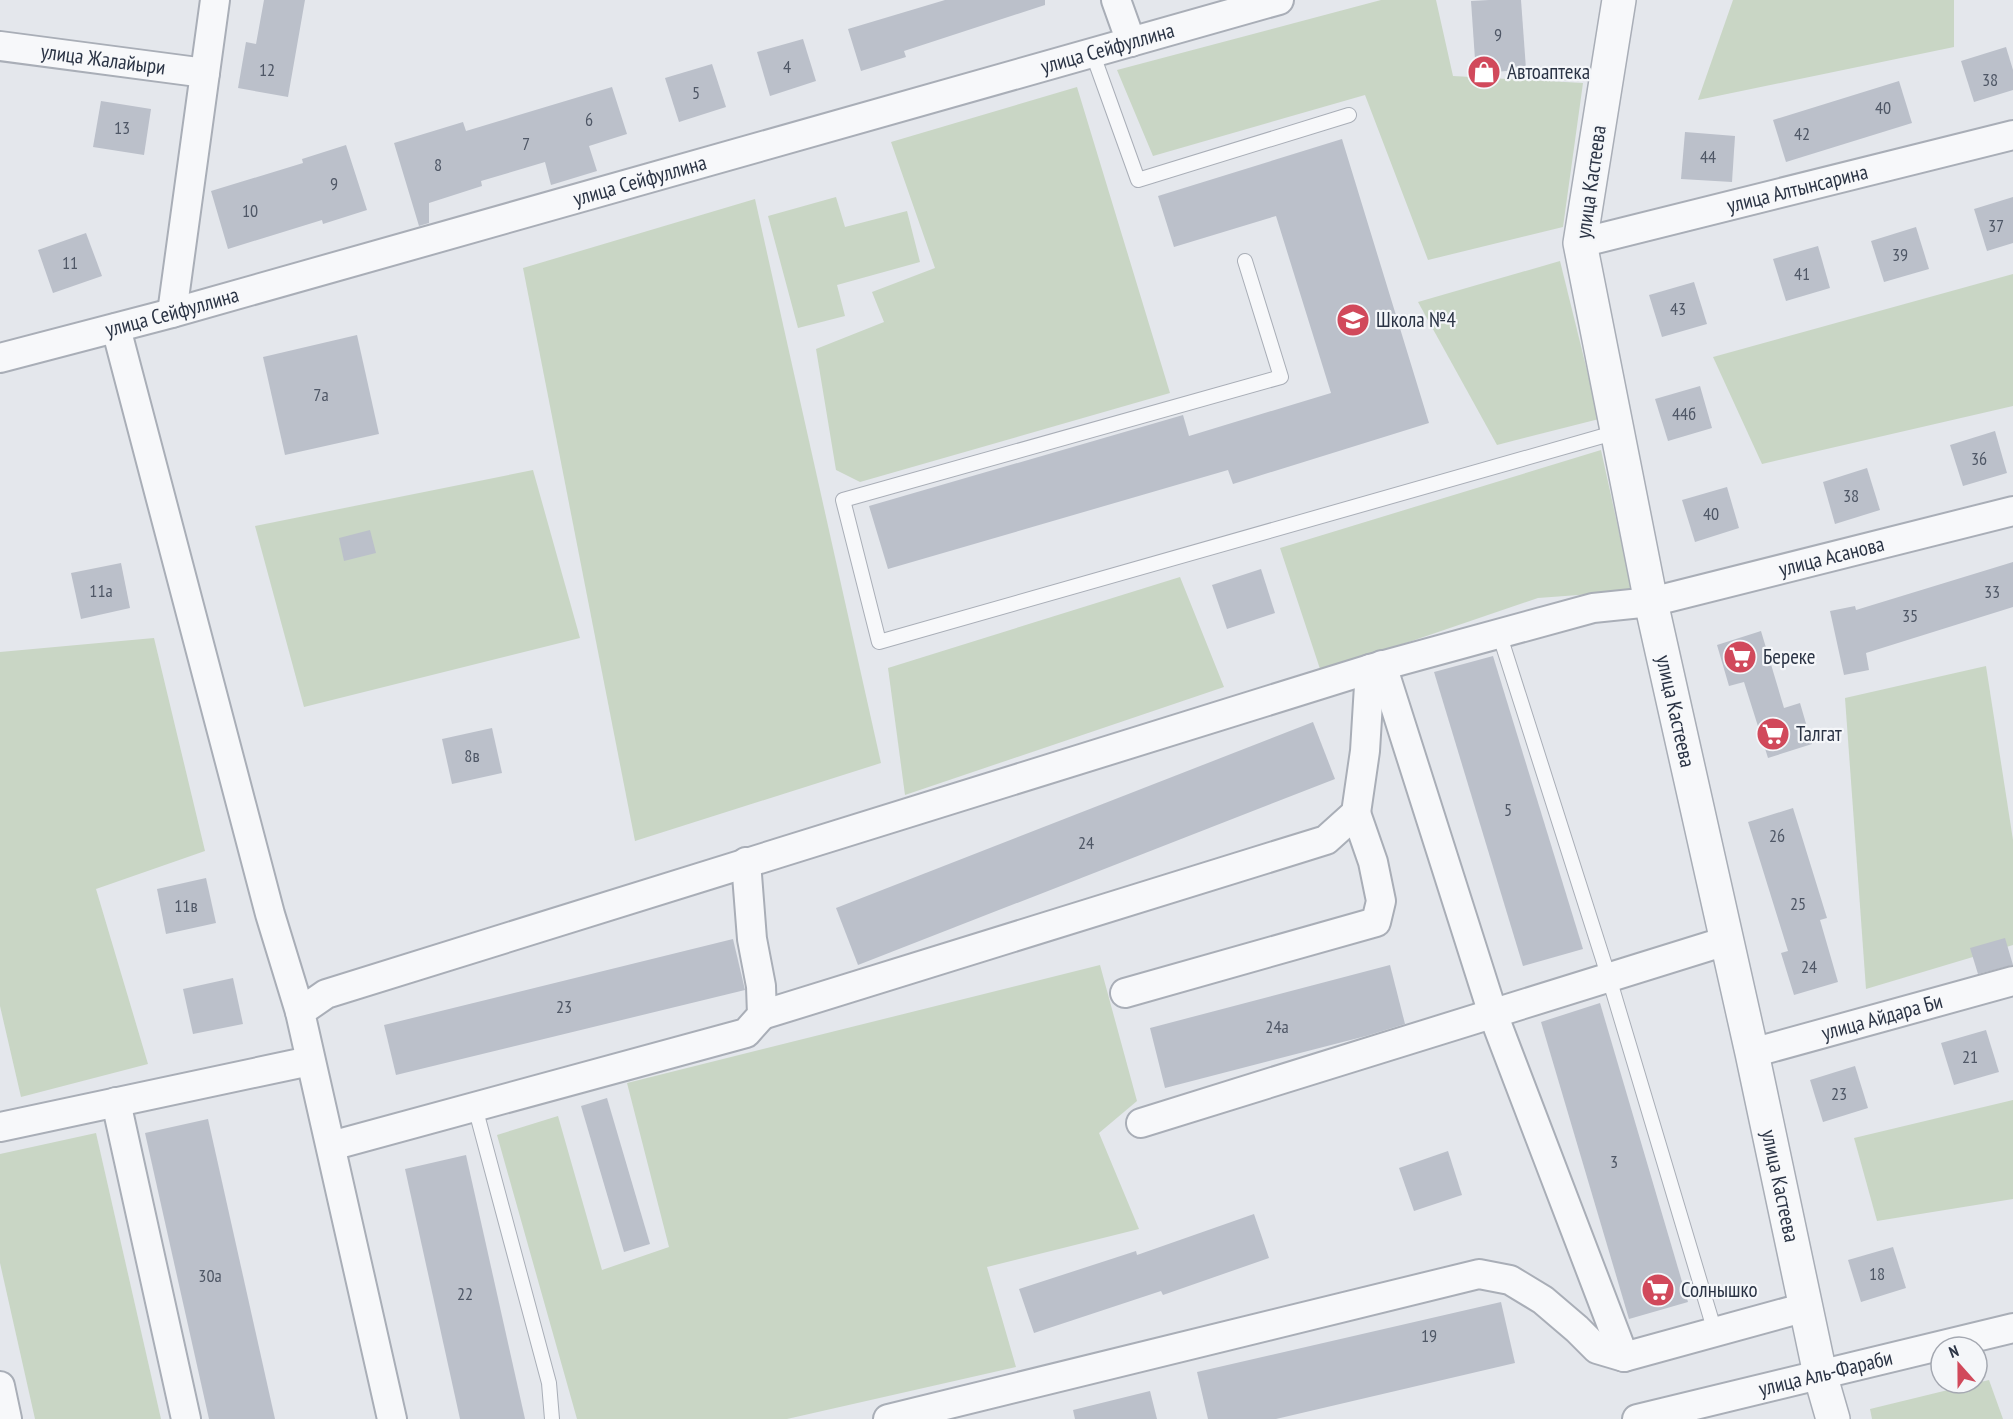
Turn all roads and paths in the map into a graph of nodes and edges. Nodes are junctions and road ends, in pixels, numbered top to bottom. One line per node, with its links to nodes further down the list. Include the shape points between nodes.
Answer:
1 (215, 0): 8 (street)
2 (1116, 0): 5 (street)
3 (1278, 0): 5 (street, улица Сейфуллина)
4 (1619, 0): 11 (street, улица Кастеева)
5 (1131, 42): 7 (street, улица Сейфуллина)
6 (0, 46): 8 (street, улица Жалайыри)
7 (1092, 52): 9 (lane, via 1138,180); 13 (street, улица Сейфуллина)
8 (205, 73): 13 (street)
9 (1349, 115)
10 (2013, 135): 11 (street, улица Алтынсарина)
11 (1580, 243): 16 (street, улица Кастеева)
12 (1245, 261): 16 (lane, via 1281,378 843,500 879,642)
13 (172, 313): 14 (street, улица Сейфуллина)
14 (116, 328): 15 (street, улица Сейфуллина); 27 (street, via 270,914)
15 (0, 358)
16 (1617, 432): 18 (street, улица Кастеева)
17 (2013, 511): 18 (street, улица Асанова)
18 (1651, 602): 19 (street, улица Асанова, via 1593,608); 23 (street, улица Кастеева)
19 (1499, 633): 20 (street, улица Асанова); 24 (lane)
20 (1376, 667): 21 (street); 22 (street, улица Асанова); 28 (street)
21 (1356, 813): 26 (street, via 1381,901 1376,922); 29 (street, via 1326,840)
22 (746, 862): 27 (street, улица Асанова, via 326,994); 29 (street)
23 (1726, 941): 24 (street); 30 (street, улица Кастеева)
24 (1609, 978): 28 (street); 39 (lane)
25 (2013, 981): 30 (street, улица Айдара Би)
26 (1125, 993)
27 (300, 1012): 31 (street)
28 (1493, 1014): 34 (street); 40 (street)
29 (762, 1015): 33 (street, via 746,1033)
30 (1752, 1053): 37 (street, улица Кастеева)
31 (309, 1061): 32 (street); 36 (street)
32 (116, 1102): 35 (street); 44 (street)
33 (475, 1107): 36 (street); 46 (lane, via 549,1383)
34 (1141, 1123)
35 (0, 1127)
36 (331, 1146): 45 (street)
37 (1806, 1306): 39 (street); 41 (street, улица Кастеева)
38 (2013, 1328): 41 (street, улица Аль-Фараби)
39 (1715, 1332): 40 (street)
40 (1624, 1357): 47 (street, via 1597,1349 1543,1300 1510,1280 1479,1274)
41 (1820, 1374): 48 (street, улица Аль-Фараби); 49 (street, улица Кастеева)
42 (0, 1386): 43 (street)
43 (7, 1419)
44 (186, 1419)
45 (393, 1419)
46 (552, 1419)
47 (888, 1419)
48 (1637, 1419)
49 (1833, 1419)

